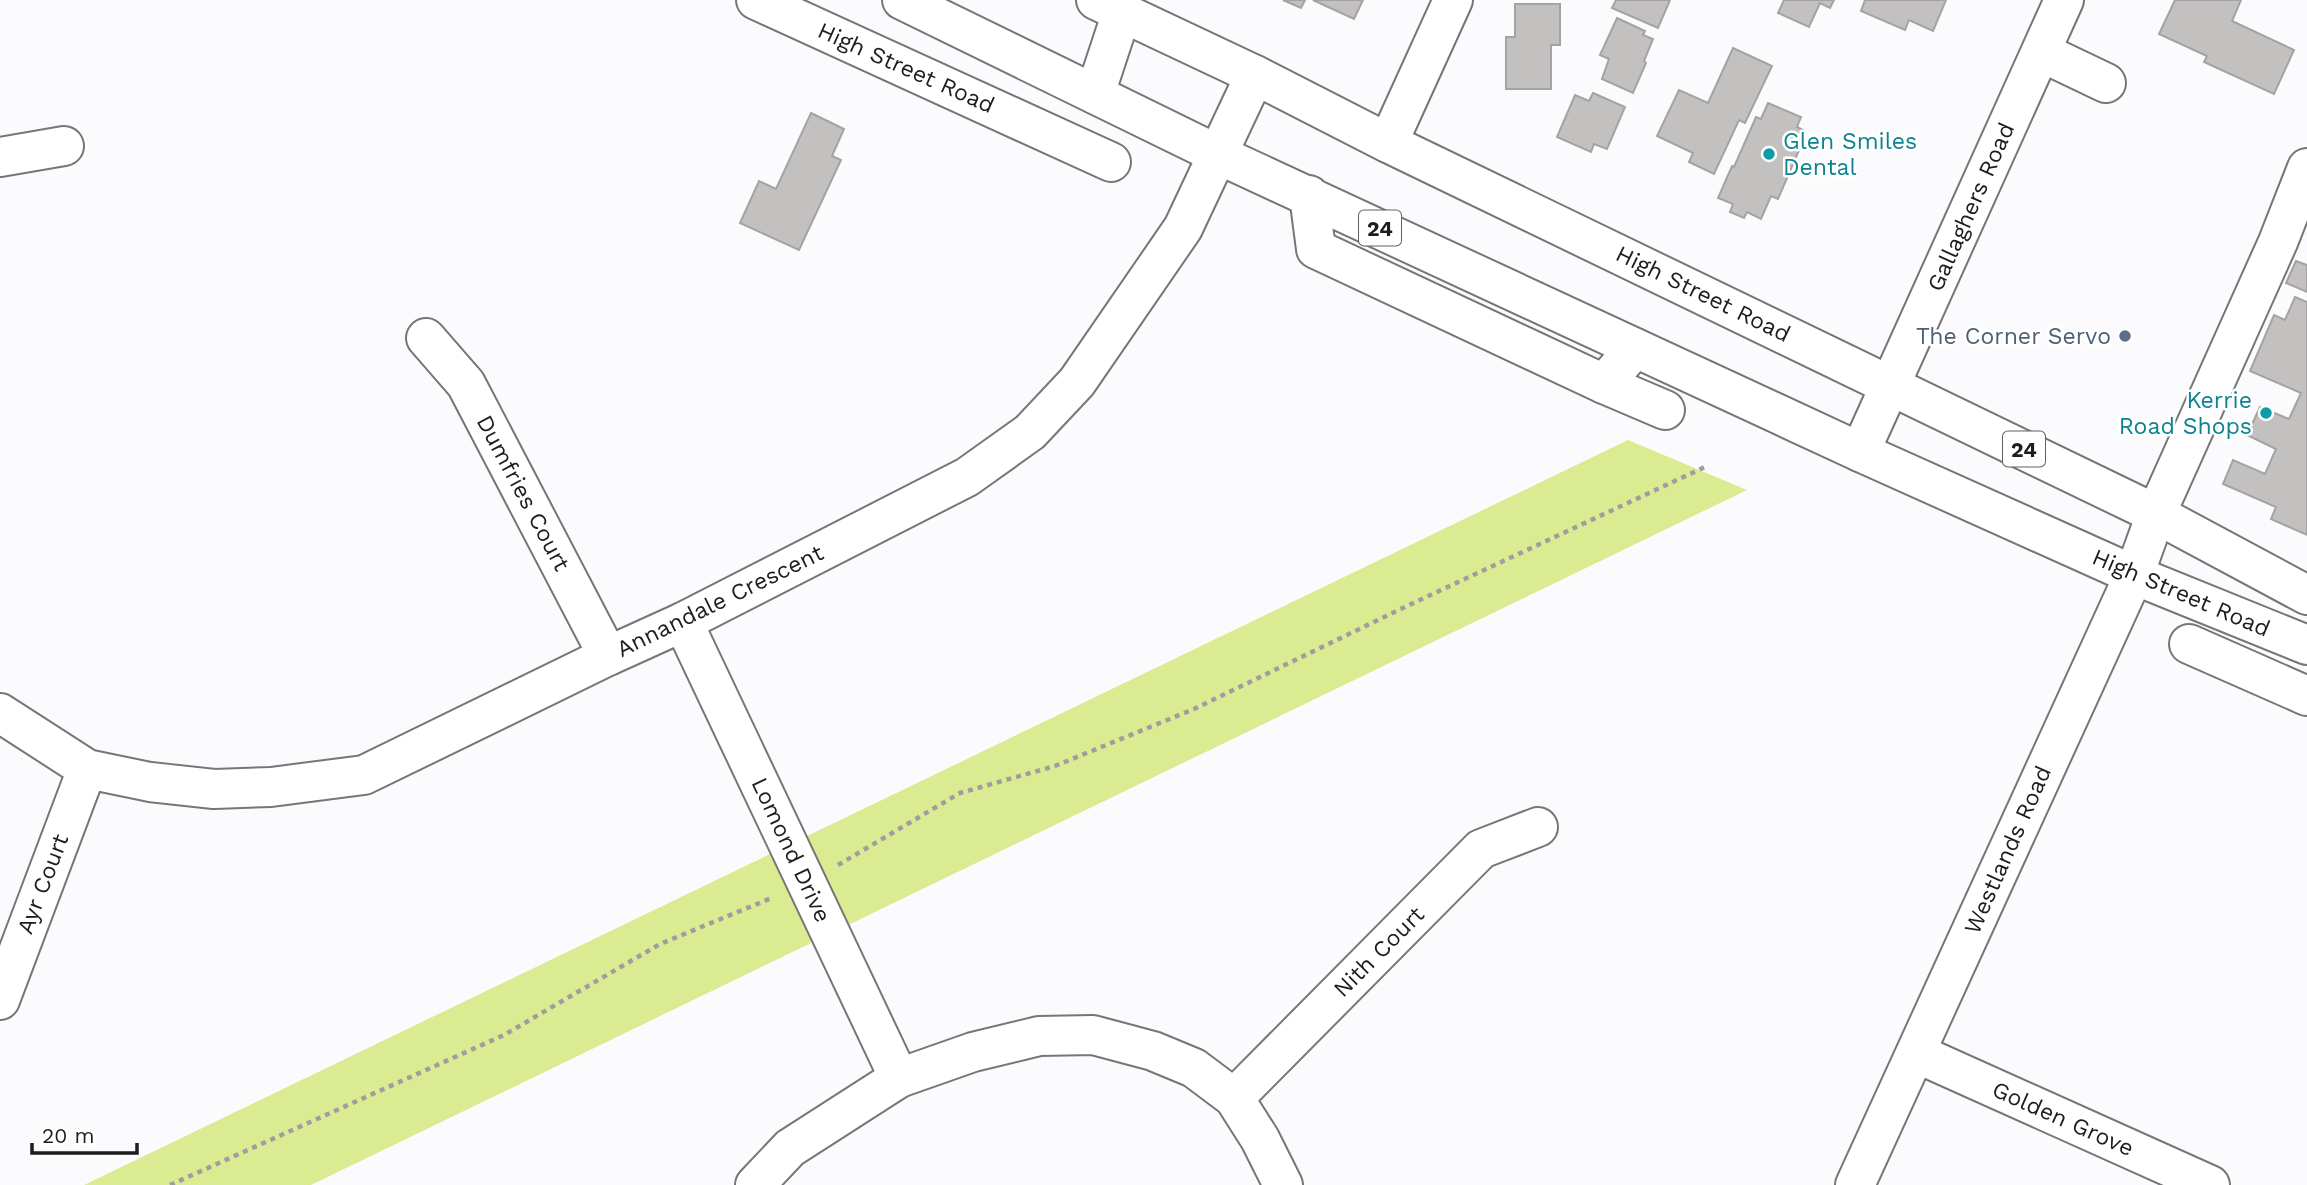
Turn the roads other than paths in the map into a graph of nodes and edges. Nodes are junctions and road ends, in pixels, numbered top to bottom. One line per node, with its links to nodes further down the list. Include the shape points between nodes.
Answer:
1 (756, 0): 10 (street, High Street Road)
2 (902, 0): 9 (street, High Street Road / 24)
3 (1453, 0): 11 (street)
4 (2064, 0): 6 (street, Gallaghers Road)
5 (1109, 6): 7 (street, High Street Road / 24); 9 (street)
6 (2040, 52): 8 (street); 21 (street, Gallaghers Road)
7 (1255, 75): 11 (street, High Street Road / 24); 13 (street, Annandale Crescent)
8 (2106, 83)
9 (1095, 93): 10 (street); 13 (street, High Street Road / 24)
10 (1056, 135): 15 (street, High Street Road)
11 (1388, 143): 21 (street, High Street Road / 24)
12 (64, 146): 14 (street)
13 (1219, 155): 17 (street, High Street Road / 24); 27 (street, Annandale Crescent, via 1183,228 1077,382 1030,432 967,477)
14 (0, 157)
15 (1111, 162)
16 (2307, 168): 24 (street, Westlands Road)
17 (1309, 195): 19 (street, High Street Road / 24); 20 (street, via 1316,249)
18 (426, 338): 30 (street, Dumfries Court, via 466,384)
19 (1636, 348): 20 (street); 23 (street, High Street Road / 24)
20 (1604, 384): 22 (street)
21 (1891, 385): 23 (street, Gallaghers Road); 24 (street, High Street Road / 24)
22 (1665, 410)
23 (1860, 452): 25 (street, High Street Road / 24)
24 (2156, 514): 25 (street, Westlands Road); 26 (street, High Street Road / 24)
25 (2134, 575): 29 (street, High Street Road / 24); 36 (street, Westlands Road)
26 (2307, 595)
27 (684, 622): 30 (street, Annandale Crescent); 37 (street, Lomond Drive)
28 (2189, 644): 31 (street)
29 (2307, 645)
30 (608, 656): 33 (street, Annandale Crescent, via 364,775 214,789)
31 (2307, 696)
32 (0, 713): 33 (street, Annandale Crescent)
33 (87, 769): 35 (street, Ayr Court)
34 (1538, 827): 38 (street, Nith Court, via 1481,849)
35 (0, 1000)
36 (1916, 1052): 41 (street, Westlands Road); 42 (street, Golden Grove)
37 (899, 1078): 38 (street, via 1039,1036 1093,1035 1194,1068); 39 (street, via 790,1148)
38 (1234, 1098): 40 (street)
39 (755, 1185)
40 (1283, 1185)
41 (1856, 1185)
42 (2210, 1185)

